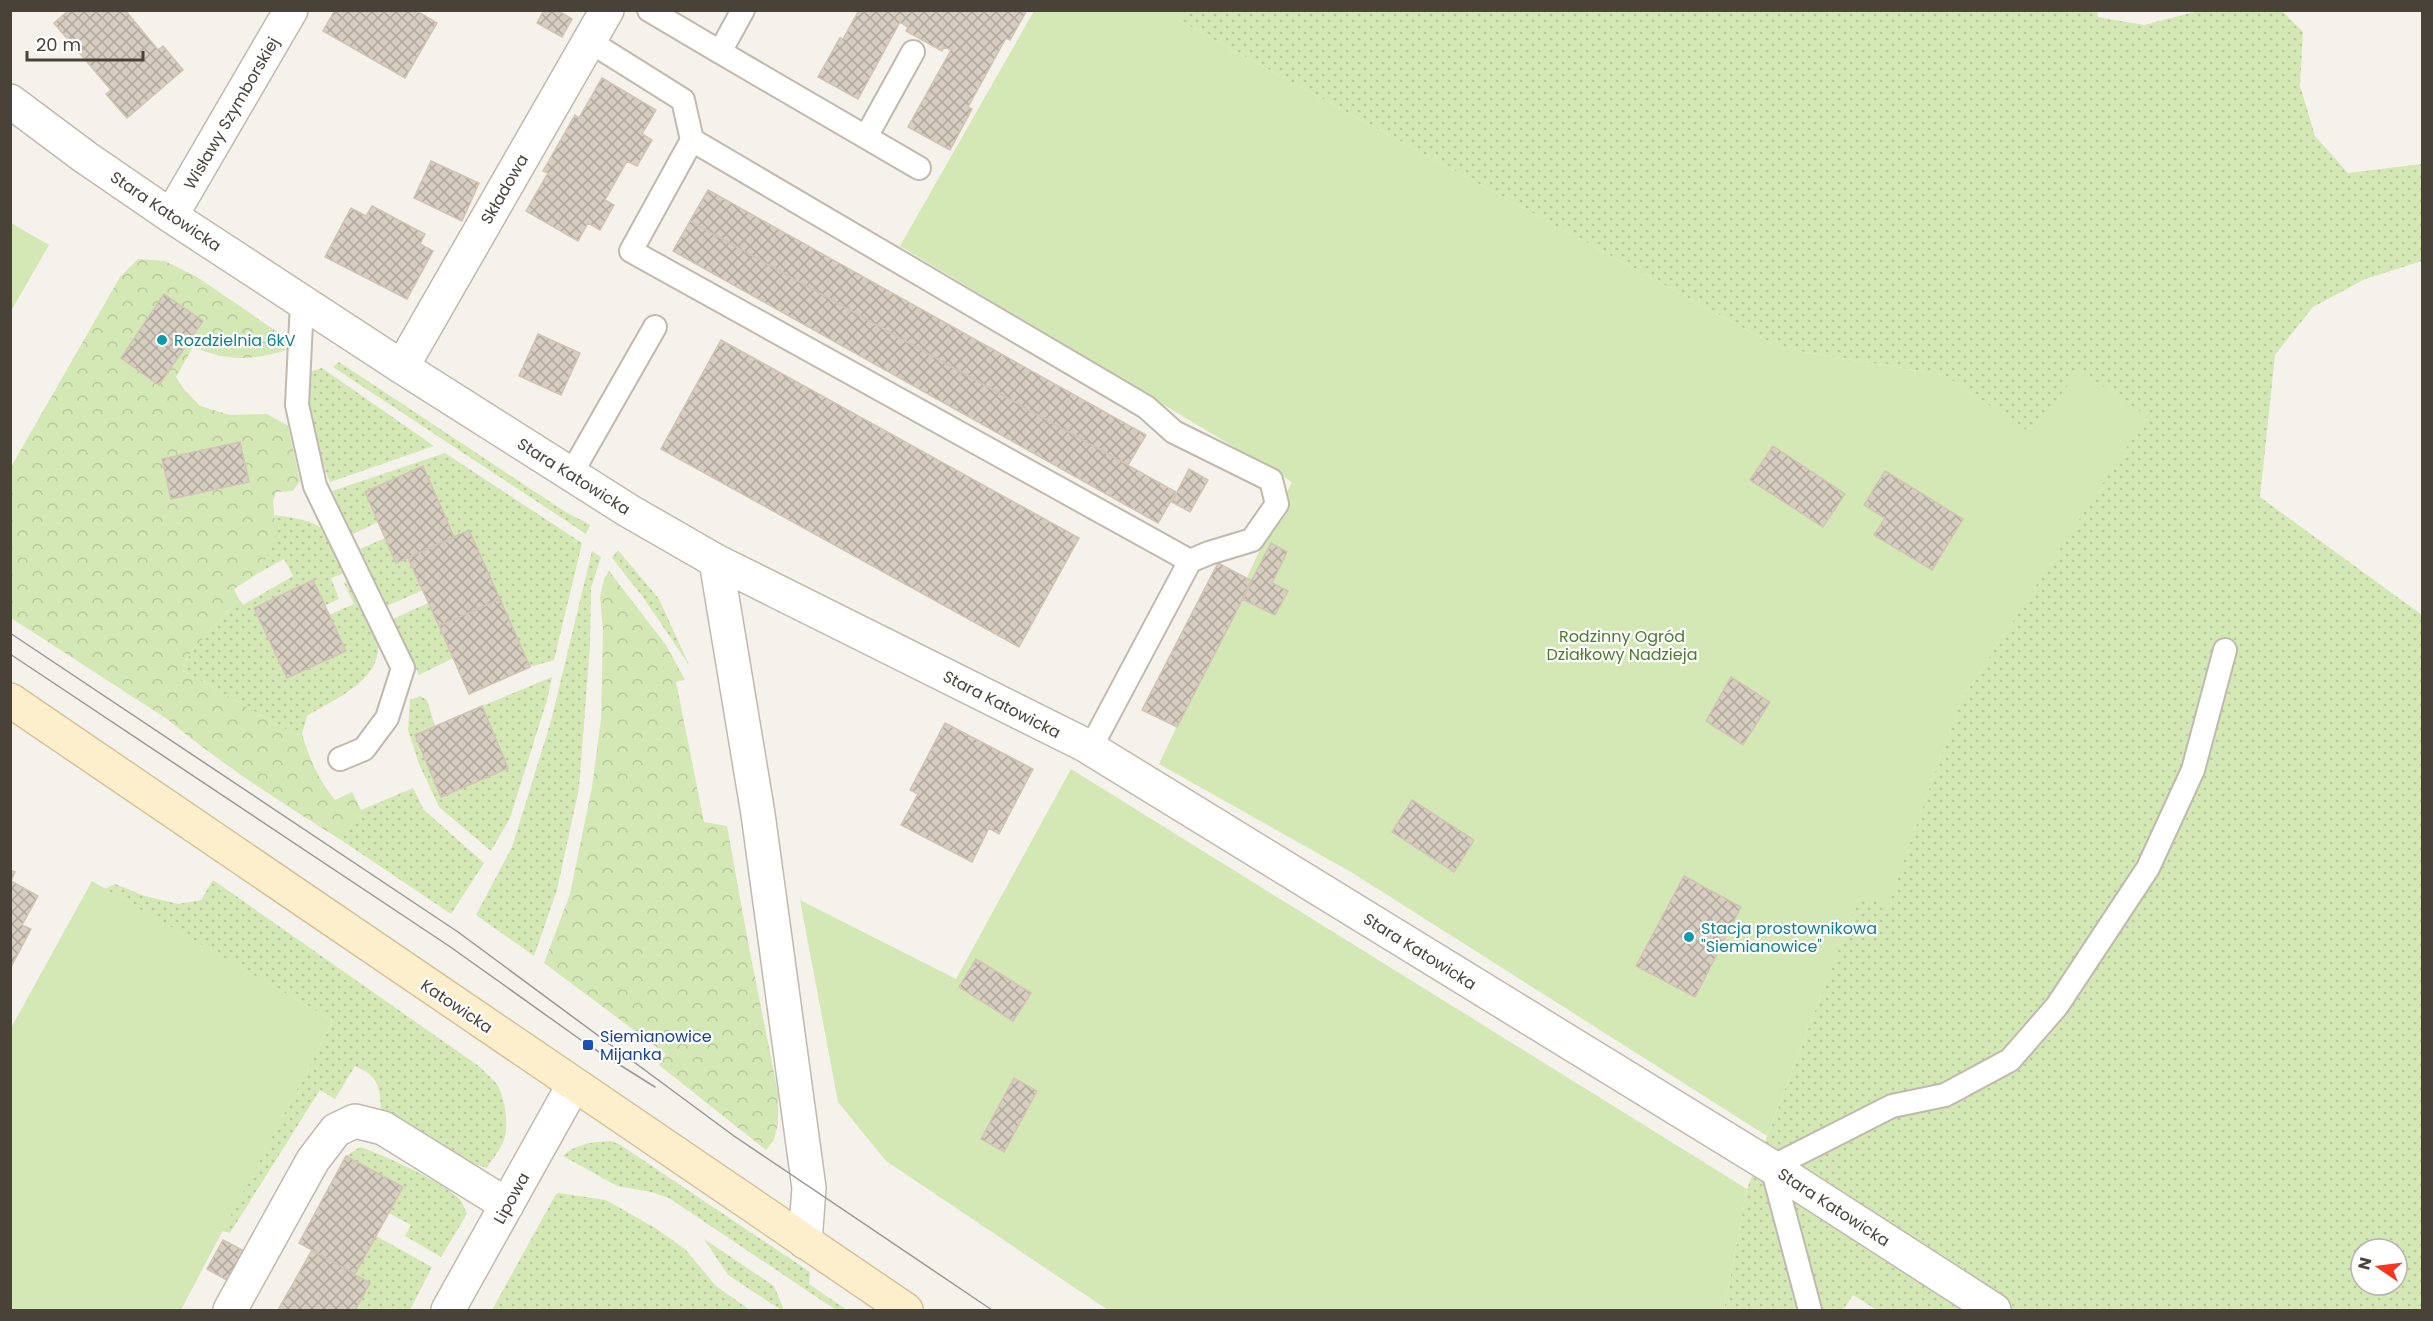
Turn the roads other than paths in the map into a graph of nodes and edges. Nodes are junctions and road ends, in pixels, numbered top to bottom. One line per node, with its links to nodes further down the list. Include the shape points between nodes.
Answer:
1 (291, 10): 12 (street, Wisławy Szymborskiej)
2 (607, 10): 5 (street, Składowa)
3 (649, 10): 6 (lane)
4 (743, 10): 6 (lane)
5 (589, 41): 10 (lane, via 683,100); 15 (street, Składowa)
6 (720, 52): 9 (lane)
7 (913, 52): 9 (lane)
8 (10, 101): 12 (street, Stara Katowicka)
9 (866, 137): 11 (lane)
10 (692, 140): 18 (lane, via 631,251); 18 (lane, via 1146,407 1174,432 1271,480 1277,504 1252,540)
11 (919, 168)
12 (171, 216): 13 (street, Stara Katowicka)
13 (302, 302): 15 (street, Stara Katowicka); 22 (lane, via 297,405 315,486 403,668 387,717 364,749)
14 (655, 327): 16 (lane)
15 (402, 367): 16 (street, Stara Katowicka)
16 (571, 474): 17 (street, Stara Katowicka)
17 (716, 561): 21 (street, Stara Katowicka); 26 (street, via 758,814 808,1177)
18 (1190, 561): 21 (lane)
19 (2225, 650): 24 (lane, via 2193,770 2148,868 2057,1006 2010,1060 1945,1095 1892,1106)
20 (10, 700): 23 (main road, Katowicka)
21 (1090, 749): 24 (street, Stara Katowicka)
22 (340, 759)
23 (573, 1086): 25 (street, Lipowa); 26 (main road, Katowicka)
24 (1772, 1167): 30 (lane); 31 (street, Stara Katowicka)
25 (507, 1205): 27 (street, via 383,1128 355,1120 336,1130 314,1160); 28 (street, Lipowa)
26 (805, 1242): 29 (main road, Katowicka)
27 (230, 1311)
28 (448, 1311)
29 (906, 1311)
30 (1810, 1311)
31 (1994, 1311)

